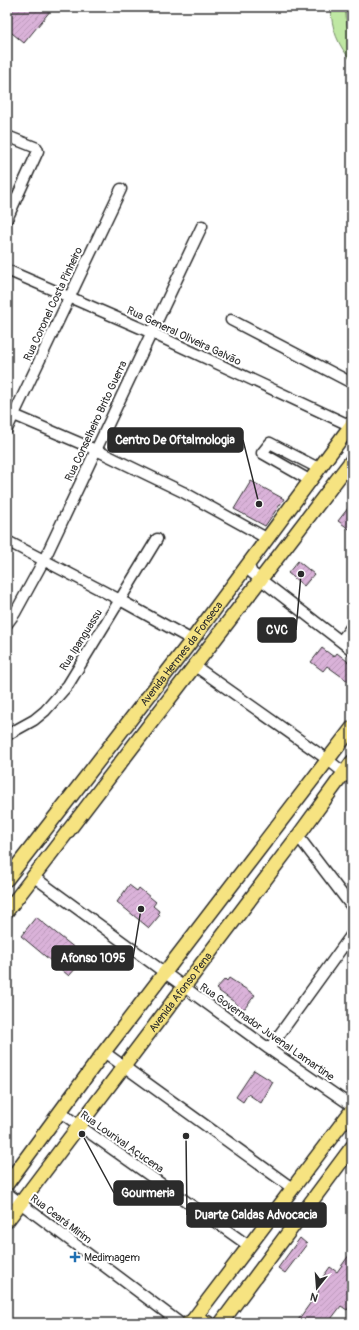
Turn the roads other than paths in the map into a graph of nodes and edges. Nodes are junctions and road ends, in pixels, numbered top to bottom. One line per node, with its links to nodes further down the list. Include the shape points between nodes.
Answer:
1 (7, 136): 3 (street, via 37,148 38,155)
2 (122, 189): 6 (street, Rua Coronel Costa Pinheiro)
3 (7, 219)
4 (202, 226): 8 (street, Rua Conselheiro Brito Guerra)
5 (7, 270): 6 (street, Rua General Oliveira Galvão)
6 (70, 297): 8 (street, Rua General Oliveira Galvão); 10 (street, Rua Coronel Costa Pinheiro)
7 (231, 320): 9 (street)
8 (152, 333): 11 (street, Rua General Oliveira Galvão); 13 (street, Rua Conselheiro Brito Guerra)
9 (352, 383)
10 (10, 413): 12 (street, Rua Coronel Costa Pinheiro); 13 (street)
11 (351, 425): 15 (main road, Avenida Hermes da Fonseca)
12 (7, 429)
13 (96, 450): 18 (street, via 183,492); 20 (street, Rua Conselheiro Brito Guerra)
14 (352, 460): 22 (main road, Avenida Hermes da Fonseca)
15 (320, 469): 16 (main road, Avenida Hermes da Fonseca); 16 (street, via 270,443 262,453)
16 (311, 481): 18 (main road, Avenida Hermes da Fonseca)
17 (157, 539): 23 (street, Rua Ipanguassu)
18 (268, 539): 21 (main road, Avenida Hermes da Fonseca)
19 (7, 541): 20 (street)
20 (44, 560): 23 (street); 24 (street, Rua Conselheiro Brito Guerra)
21 (248, 564): 22 (street, via 252,573); 26 (main road, Avenida Hermes da Fonseca)
22 (260, 579): 27 (street); 29 (main road, Avenida Hermes da Fonseca)
23 (120, 600): 26 (street); 31 (street, Rua Ipanguassu, via 68,685 54,702 34,720)
24 (7, 624)
25 (352, 626): 27 (street)
26 (192, 640): 37 (main road, Avenida Hermes da Fonseca)
27 (341, 642): 28 (street)
28 (352, 650)
29 (195, 666): 32 (street); 36 (main road, Avenida Hermes da Fonseca)
30 (352, 728): 32 (main road)
31 (7, 735)
32 (328, 760): 34 (street); 41 (main road)
33 (352, 762): 34 (main road, Avenida Afonso Pena)
34 (348, 776): 35 (main road, Avenida Afonso Pena)
35 (298, 836): 38 (street); 42 (main road, Avenida Afonso Pena)
36 (34, 877): 39 (main road, Avenida Hermes da Fonseca); 41 (street, Rua Governador Juvenal Lamartine)
37 (7, 879)
38 (352, 907)
39 (7, 911)
40 (352, 934): 43 (street)
41 (165, 973): 42 (street, Rua Governador Juvenal Lamartine); 44 (main road)
42 (184, 987): 43 (street, Rua Governador Juvenal Lamartine); 45 (main road, Avenida Afonso Pena)
43 (269, 1049): 46 (street, Rua Governador Juvenal Lamartine)
44 (104, 1052): 45 (street); 48 (main road)
45 (124, 1066): 49 (main road, Avenida Afonso Pena); 52 (street)
46 (352, 1106)
47 (352, 1110): 52 (main road)
48 (60, 1112): 49 (street, Rua Lourival Açucena); 51 (main road)
49 (79, 1126): 54 (main road, Avenida Afonso Pena); 56 (street, Rua Lourival Açucena)
50 (352, 1147): 57 (main road)
51 (7, 1184)
52 (292, 1188): 56 (main road)
53 (7, 1193): 54 (street, Rua Ceará Mirim)
54 (20, 1203): 55 (main road, Avenida Afonso Pena); 58 (street, Rua Ceará Mirim)
55 (7, 1221)
56 (252, 1243): 57 (main road); 58 (main road)
57 (272, 1254): 60 (main road)
58 (185, 1322): 59 (main road, via 203,1320)
59 (208, 1323)
60 (221, 1323)

